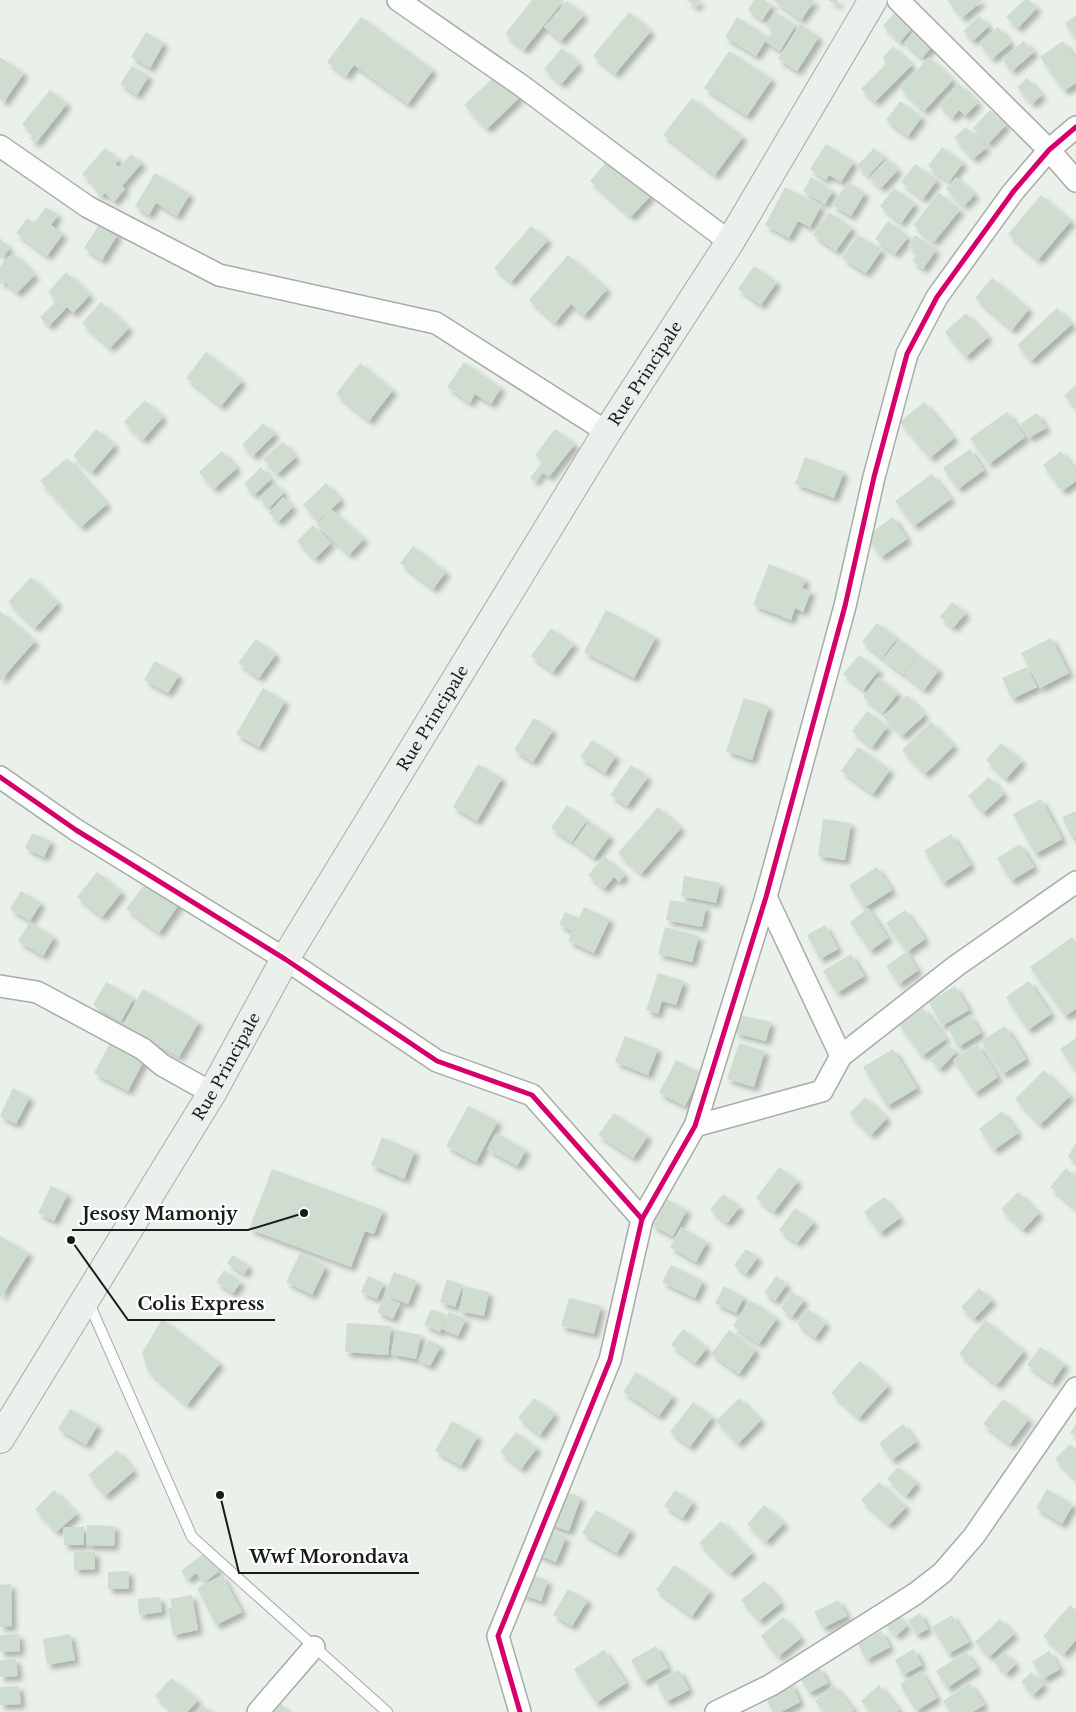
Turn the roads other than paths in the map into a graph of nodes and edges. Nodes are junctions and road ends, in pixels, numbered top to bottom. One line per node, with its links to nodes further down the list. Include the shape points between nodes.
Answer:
1 (398, 0): 8 (street, via 522,86)
2 (873, 0): 8 (main road, Rue Principale)
3 (898, 0): 6 (street)
4 (1076, 127): 6 (street)
5 (0, 146): 9 (street, via 88,207 220,275 436,323)
6 (1050, 150): 7 (street); 12 (street, via 1013,192 937,297 907,354 845,606)
7 (1076, 181)
8 (730, 242): 9 (main road, Rue Principale)
9 (607, 432): 13 (main road, Rue Principale)
10 (0, 777): 13 (street, via 76,830)
11 (1076, 882): 15 (street, via 956,966)
12 (766, 897): 15 (street); 17 (street)
13 (285, 959): 16 (main road, Rue Principale); 18 (street, via 437,1061 532,1095)
14 (0, 986): 16 (street, via 36,992 143,1049 162,1065)
15 (841, 1056): 17 (street, via 822,1091)
16 (212, 1093): 19 (main road, Rue Principale)
17 (695, 1126): 18 (street)
18 (642, 1219): 25 (street, via 610,1360 498,1636)
19 (87, 1298): 21 (main road, Rue Principale); 22 (lane, via 192,1537)
20 (1076, 1388): 26 (street, via 974,1536 942,1573 916,1594 771,1685)
21 (0, 1439)
22 (314, 1647): 23 (street); 24 (lane)
23 (258, 1712)
24 (387, 1712)
25 (520, 1712)
26 (716, 1712)

